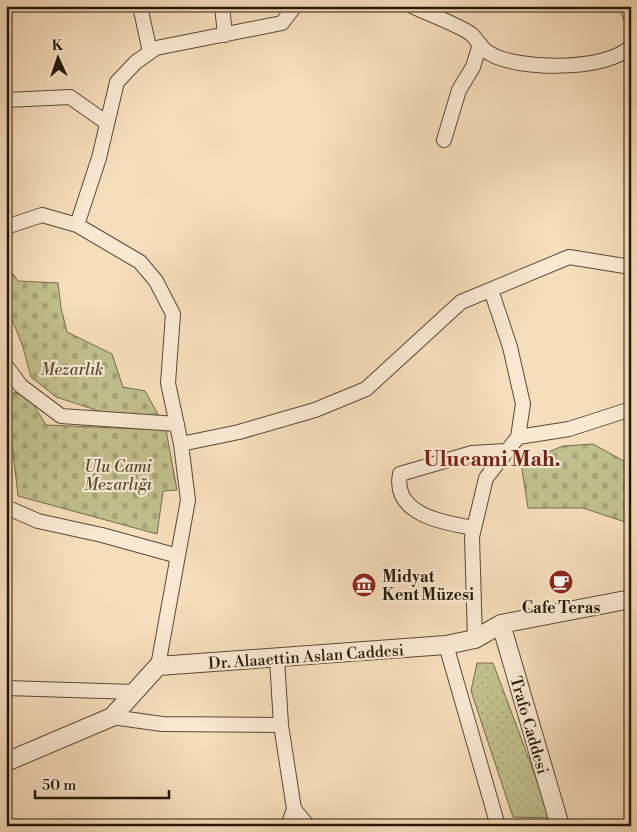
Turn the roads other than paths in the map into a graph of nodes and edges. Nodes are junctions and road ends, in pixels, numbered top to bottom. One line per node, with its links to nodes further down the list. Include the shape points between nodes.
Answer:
1 (140, 6): 10 (street)
2 (222, 6): 7 (street)
3 (295, 6): 7 (street, via 282,23)
4 (412, 6): 8 (street, via 470,33)
5 (626, 6): 6 (street)
6 (631, 18)
7 (225, 35): 10 (street, via 156,48)
8 (480, 44): 11 (street, via 488,53 506,60 538,66 606,60); 15 (street, via 473,67 459,90)
9 (631, 46): 11 (street)
10 (150, 52): 14 (street, via 117,82)
11 (617, 55): 12 (street)
12 (631, 60)
13 (6, 100): 14 (street, via 70,96)
14 (107, 123): 16 (street)
15 (444, 140)
16 (77, 225): 17 (street, via 42,215); 22 (street, via 140,262 156,281 173,314 168,382)
17 (6, 227)
18 (631, 268): 19 (street, via 569,257)
19 (491, 290): 23 (street, via 510,347 523,404); 24 (street, via 461,302 366,389 315,410 239,432)
20 (6, 366): 22 (street, via 21,386 61,416)
21 (631, 409): 23 (street, via 569,429)
22 (177, 424): 24 (street)
23 (518, 437): 25 (street)
24 (181, 444): 28 (street, via 188,500)
25 (505, 451): 27 (street, via 486,478); 27 (street, via 472,453 400,474 398,482 402,499 418,511 438,521)
26 (6, 507): 28 (street, via 38,521)
27 (474, 528): 31 (street)
28 (178, 556): 34 (street)
29 (631, 600): 30 (street, Dr. Alaaettin Aslan Caddesi)
30 (500, 624): 31 (street, Dr. Alaaettin Aslan Caddesi); 44 (street, Trafo Caddesi)
31 (475, 639): 32 (street, Dr. Alaaettin Aslan Caddesi)
32 (446, 645): 33 (street, Dr. Alaaettin Aslan Caddesi); 43 (street)
33 (277, 659): 34 (street, Dr. Alaaettin Aslan Caddesi); 38 (street)
34 (158, 666): 36 (street)
35 (6, 688): 36 (street)
36 (135, 692): 37 (street)
37 (112, 718): 38 (street, via 162,724); 39 (street)
38 (281, 725): 40 (street)
39 (6, 762)
40 (294, 810): 41 (street); 42 (street)
41 (288, 826)
42 (308, 826)
43 (498, 826)
44 (560, 826)

